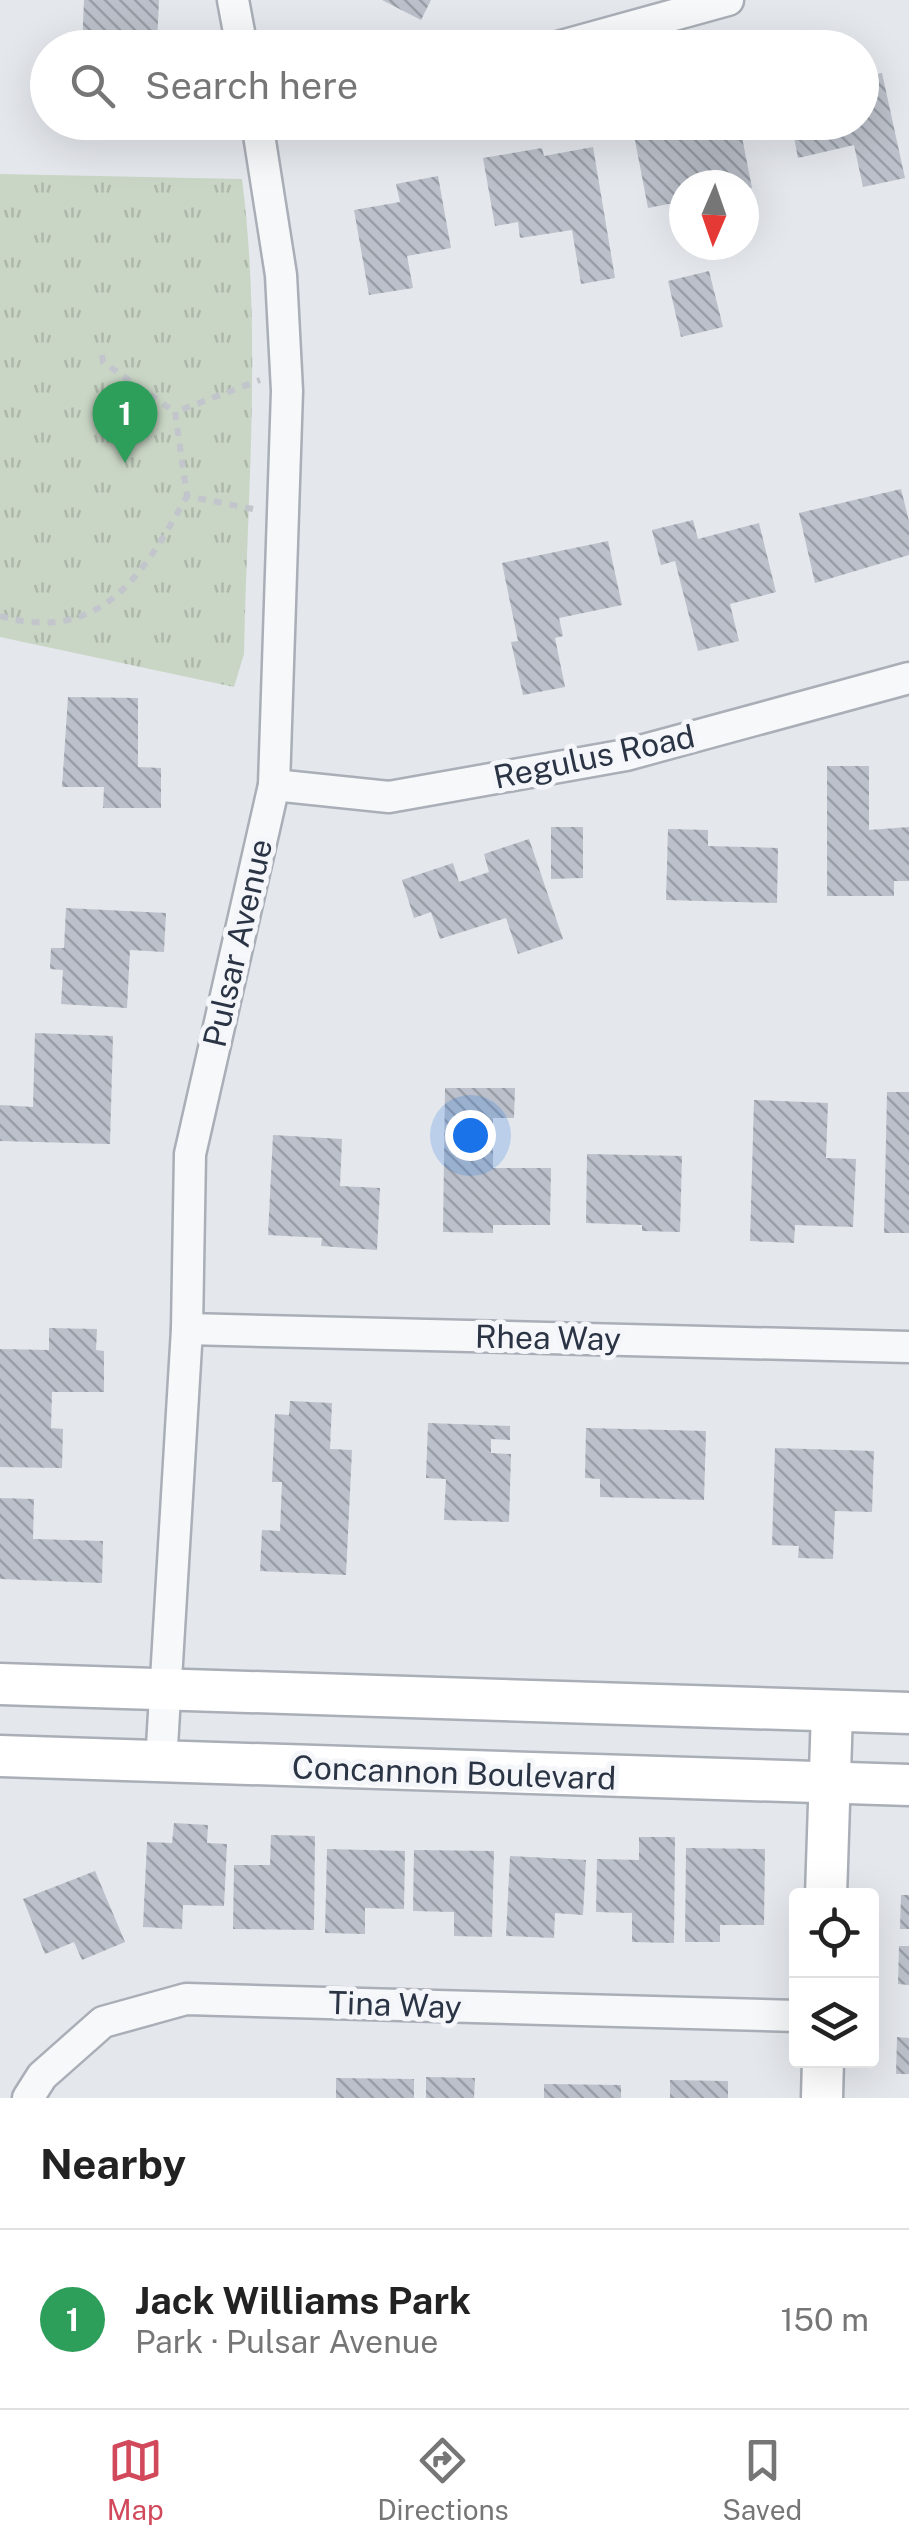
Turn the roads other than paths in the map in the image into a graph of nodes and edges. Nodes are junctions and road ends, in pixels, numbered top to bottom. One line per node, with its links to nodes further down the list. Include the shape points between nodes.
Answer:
1 (233, 0): 3 (street)
2 (728, 0): 4 (street)
3 (239, 30)
4 (619, 30)
5 (267, 140): 7 (street, Pulsar Avenue, via 287,391)
6 (909, 678): 7 (street, Regulus Road, via 626,755 389,797)
7 (274, 785): 8 (street, Pulsar Avenue, via 190,1154)
8 (187, 1329): 9 (street, Rhea Way); 11 (street, Pulsar Avenue)
9 (909, 1347)
10 (0, 1684): 11 (main road)
11 (164, 1691): 12 (main road); 15 (street, Pulsar Avenue)
12 (832, 1711): 13 (main road); 16 (main road)
13 (909, 1713)
14 (0, 1756): 15 (main road, Concannon Boulevard)
15 (161, 1764): 16 (main road, Concannon Boulevard)
16 (829, 1784): 17 (main road, Concannon Boulevard); 18 (main road)
17 (909, 1785)
18 (826, 1888)
19 (789, 2016): 21 (street, Tina Way, via 186,1999 104,2022 42,2076)
20 (823, 2068): 22 (main road)
21 (28, 2098)
22 (822, 2098)

